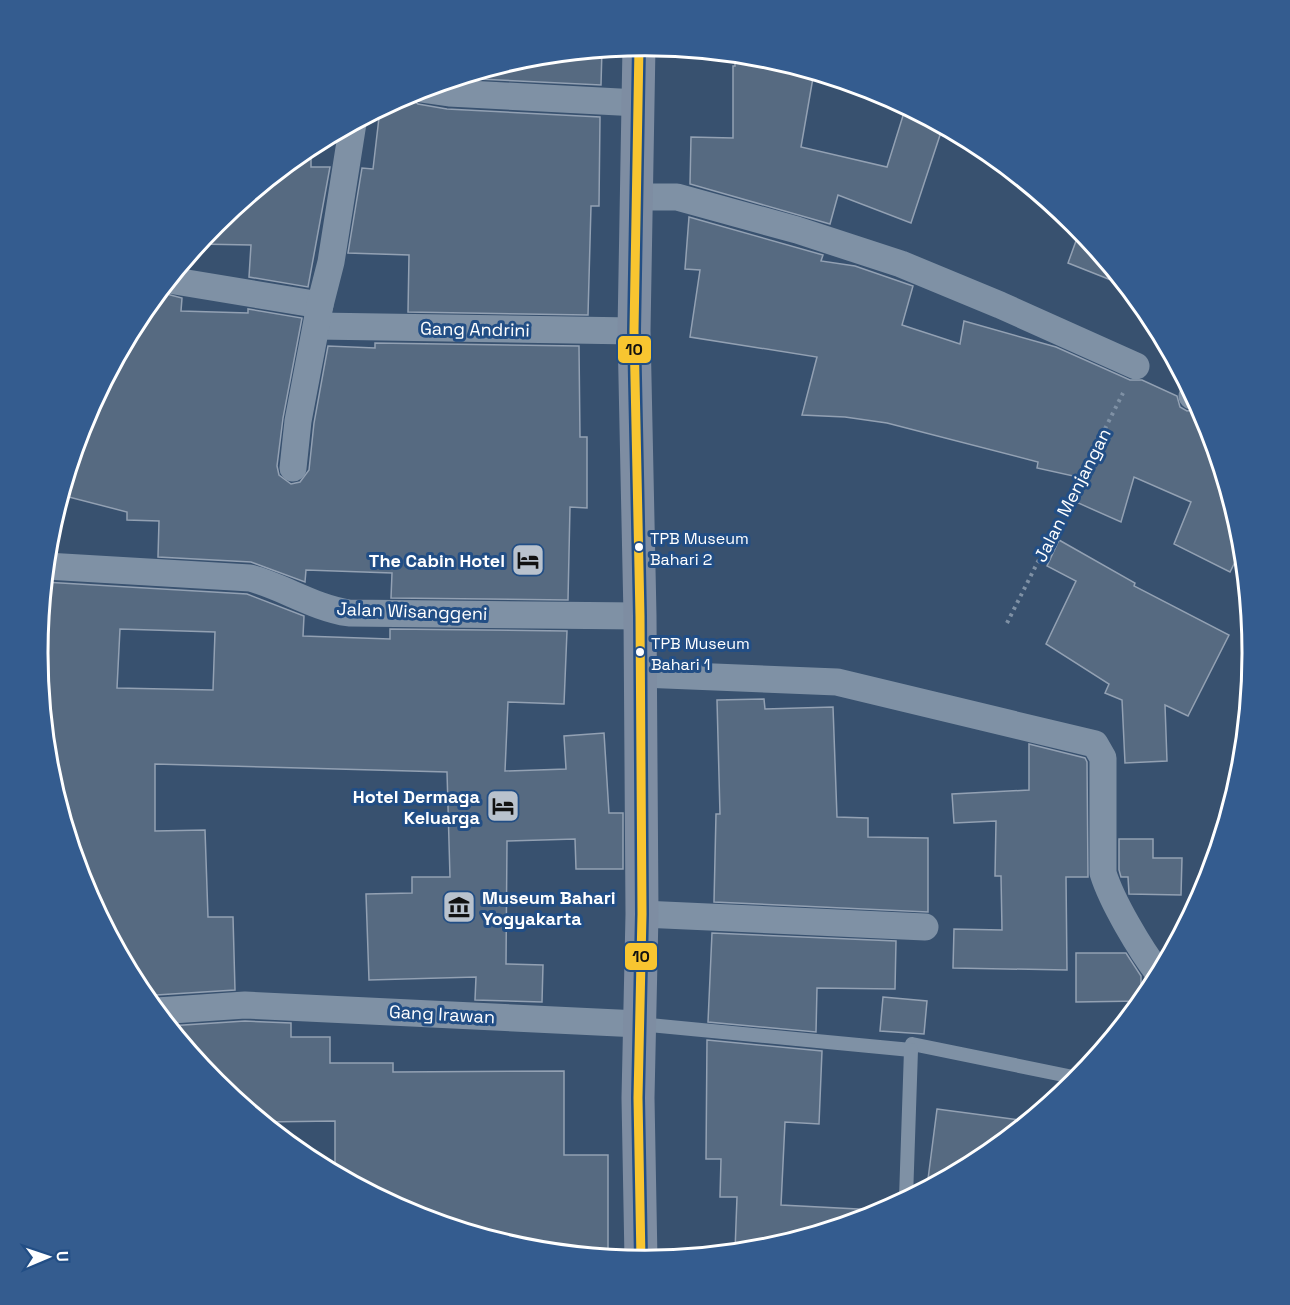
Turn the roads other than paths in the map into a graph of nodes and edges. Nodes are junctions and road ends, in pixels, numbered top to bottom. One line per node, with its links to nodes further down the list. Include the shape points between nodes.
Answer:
1 (639, 56): 3 (main road)
2 (444, 90): 3 (street)
3 (638, 103): 5 (main road)
4 (351, 133): 7 (street, via 331,262)
5 (638, 197): 8 (main road); 9 (street, via 677,197 901,264)
6 (177, 282): 7 (street, Gang Andrini)
7 (318, 315): 8 (street, Gang Andrini); 10 (street)
8 (634, 331): 12 (main road)
9 (1136, 366)
10 (293, 468)
11 (54, 566): 12 (street, Jalan Wisanggeni, via 250,578 275,585 319,607 349,614)
12 (640, 616): 13 (main road)
13 (641, 674): 14 (main road); 16 (street, via 837,682 1095,744 1103,769 1102,873)
14 (642, 914): 15 (street); 18 (main road)
15 (925, 927)
16 (1152, 966)
17 (167, 1010): 18 (street, Gang Irawan, via 245,1005)
18 (639, 1024): 19 (lane); 22 (main road)
19 (911, 1050): 20 (lane, via 912,1044); 21 (lane)
20 (1066, 1076)
21 (906, 1189)
22 (641, 1250)

